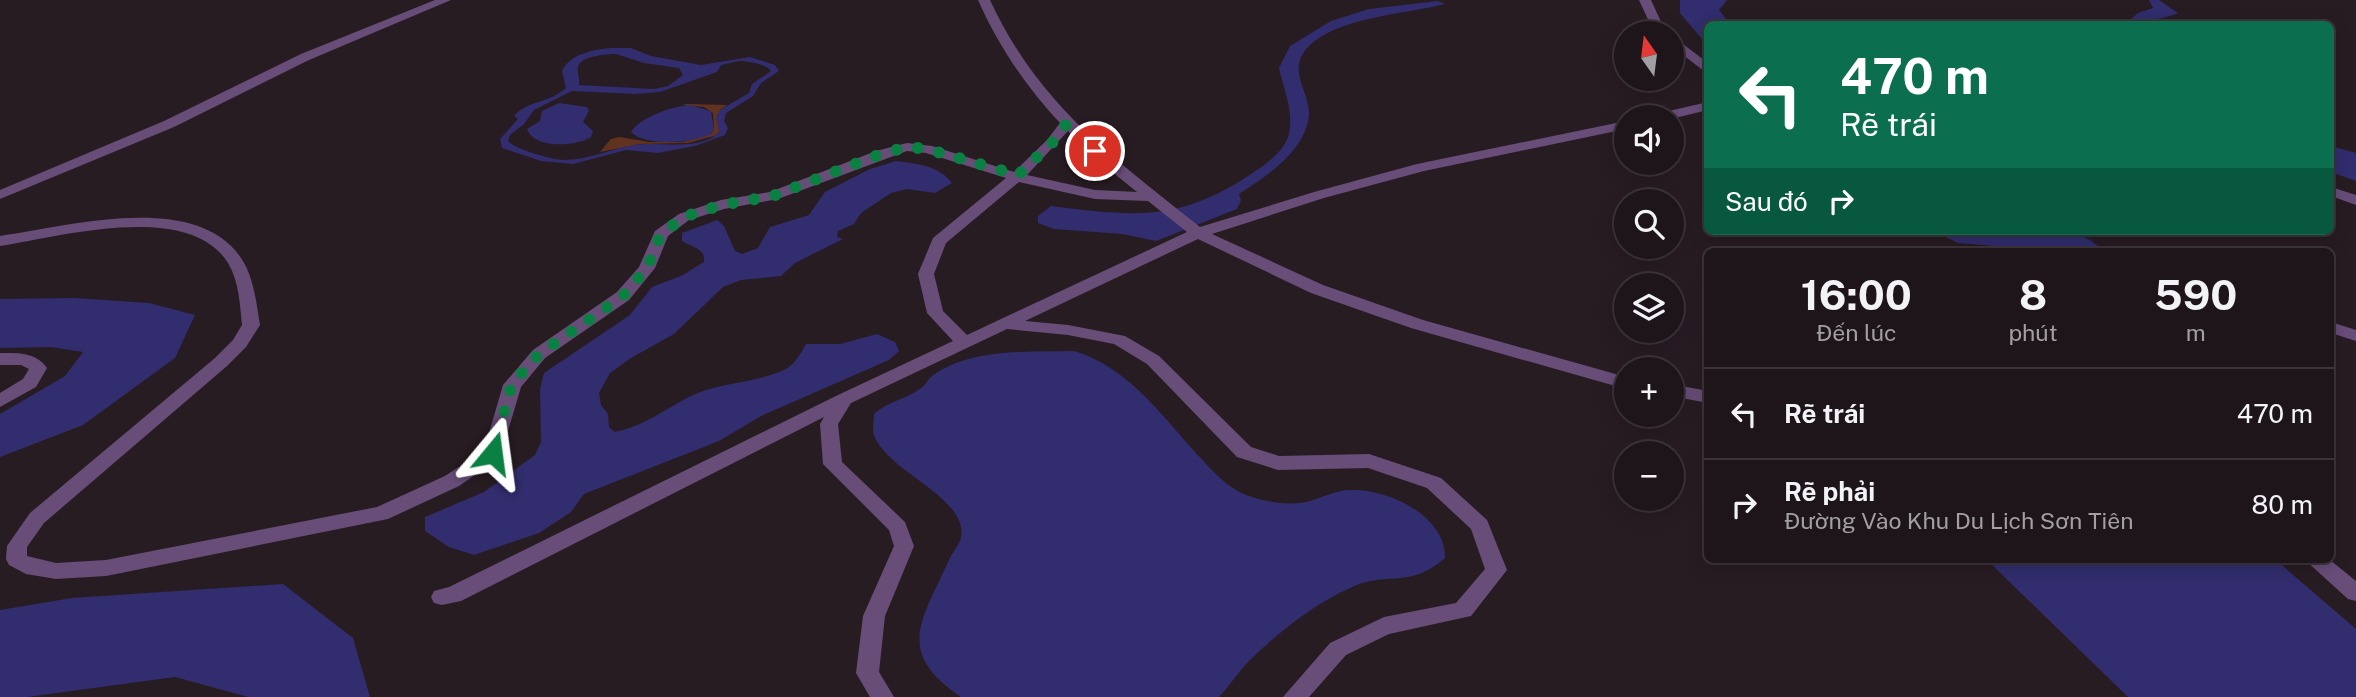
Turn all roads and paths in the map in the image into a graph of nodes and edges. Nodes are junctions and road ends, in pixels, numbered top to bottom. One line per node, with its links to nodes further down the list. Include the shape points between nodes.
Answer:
1 (445, 0): 13 (street, via 305,57 169,124)
2 (984, 0): 9 (street, via 1005,43)
3 (1645, 0): 4 (street)
4 (1655, 21)
5 (1684, 49): 6 (street)
6 (1704, 67)
7 (1704, 107): 8 (street)
8 (1684, 112)
9 (1068, 122): 11 (street); 14 (street, via 1095,151)
10 (1614, 127): 16 (street, via 1422,167)
11 (1018, 175): 14 (street, via 1090,196); 17 (street, via 907,147 773,196 684,217 661,234 647,268 623,296 539,354 512,384 493,453 452,481 381,514 94,569 56,571 26,566 16,559 17,546 65,492 240,343 251,325 244,281 220,243 194,229 133,223); 21 (street, via 939,241 926,274 936,313)
12 (2334, 192): 15 (street)
13 (0, 195)
14 (1151, 196): 16 (street)
15 (2356, 200)
16 (1198, 233): 18 (street); 23 (street, via 1342,298)
17 (0, 241)
18 (1004, 324): 21 (street); 32 (street, via 1119,340 1153,360 1244,452 1278,463 1369,461 1434,483 1480,526 1496,570 1463,610 1384,626 1338,649)
19 (2334, 328): 20 (street)
20 (2356, 336)
21 (964, 342): 26 (street)
22 (0, 359): 27 (street, via 26,360 38,368 30,383)
23 (1614, 380)
24 (1684, 392): 25 (street)
25 (1704, 396)
26 (844, 399): 30 (street); 31 (street, via 830,424 833,464 898,527 904,546 874,616 867,673)
27 (0, 401)
28 (2320, 563): 29 (street)
29 (2356, 593)
30 (442, 597)
31 (882, 697)
32 (1295, 697)

